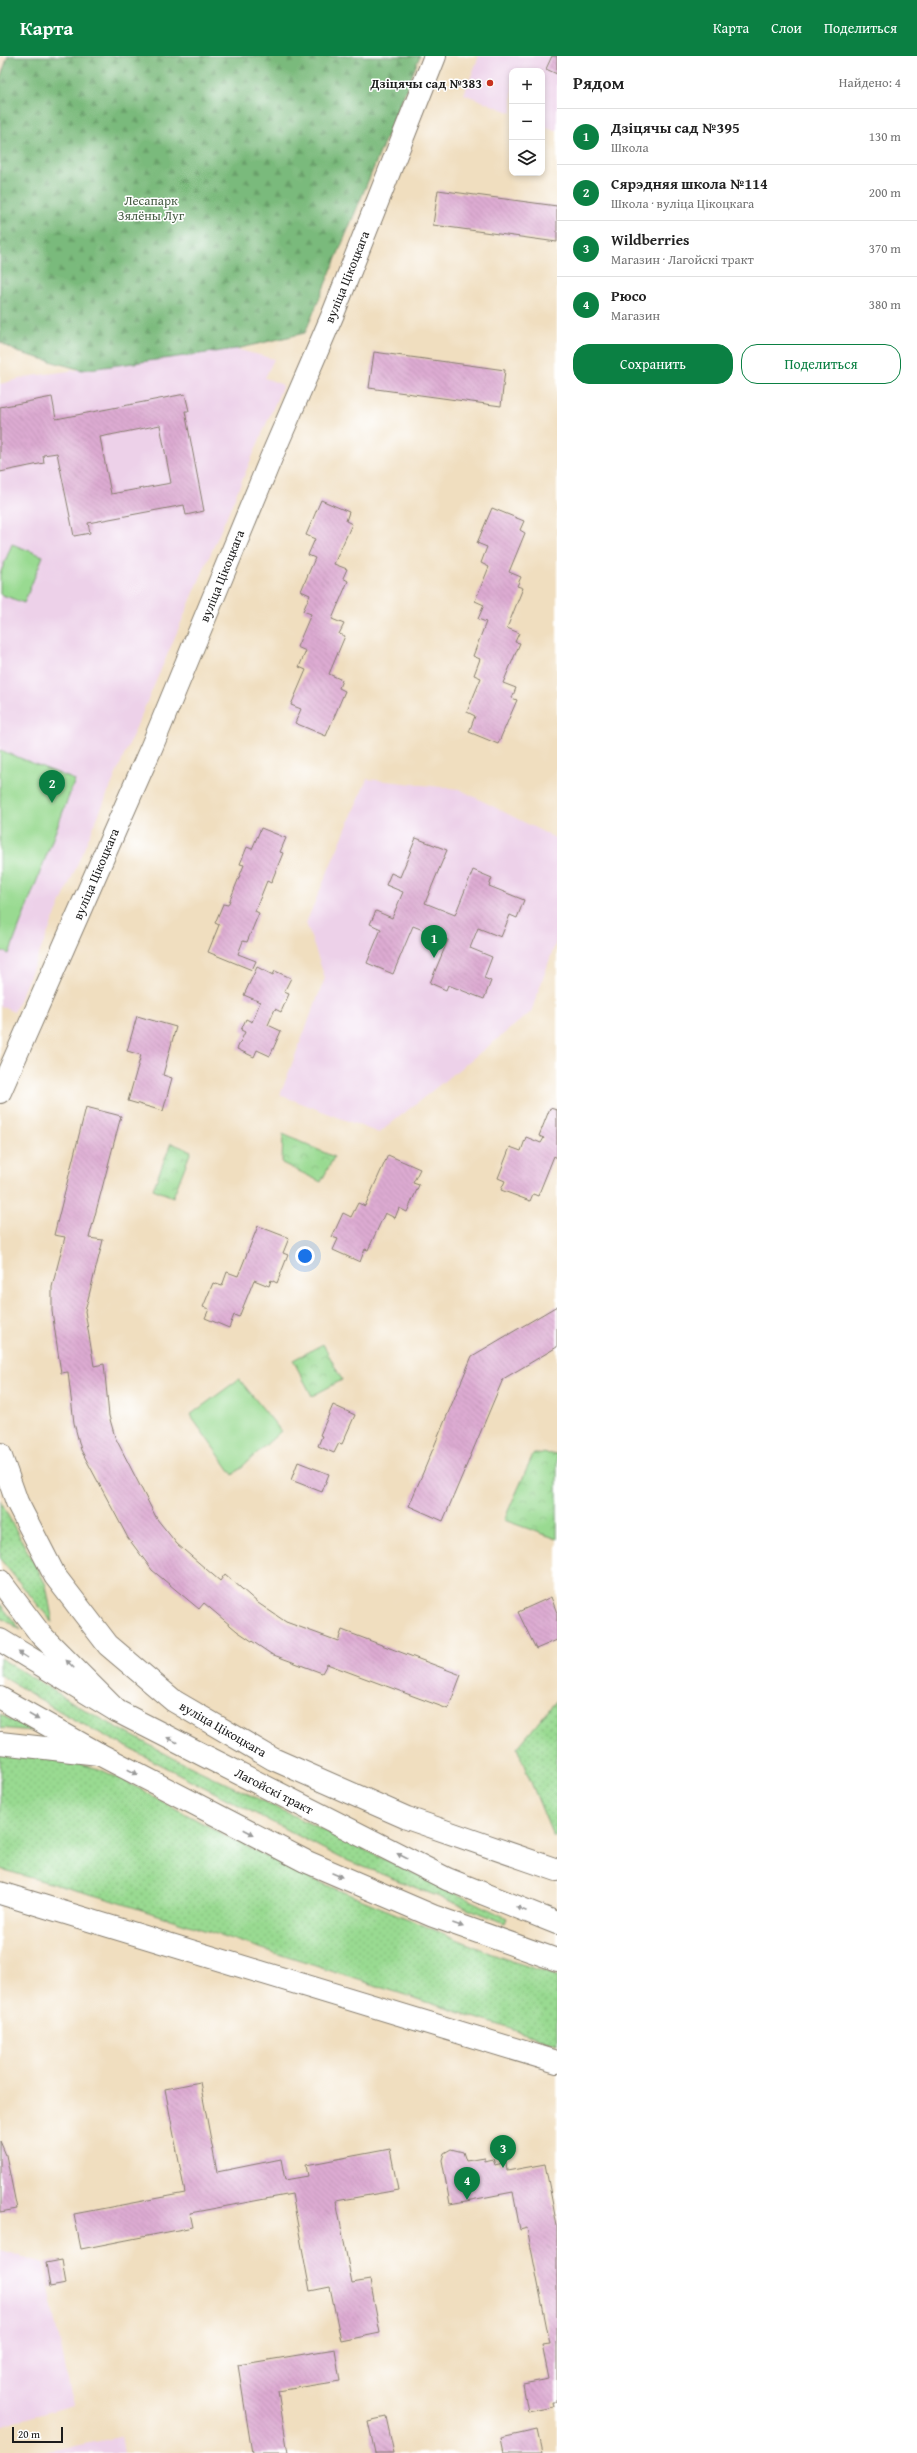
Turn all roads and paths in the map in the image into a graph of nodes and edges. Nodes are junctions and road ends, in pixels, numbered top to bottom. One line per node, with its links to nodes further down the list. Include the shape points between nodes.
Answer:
1 (435, 56): 2 (main road, вуліца Цікоцкага, via 333,314 270,458 152,746)
2 (0, 1092)
3 (0, 1454): 10 (main road, вуліца Цікоцкага, via 17,1502 55,1576 108,1645 174,1700 273,1759 407,1818)
4 (0, 1581): 7 (main road, one-way to 4, via 41,1635)
5 (0, 1640): 7 (main road, Лагойскі тракт, one-way to 5)
6 (0, 1698): 9 (main road, one-way to 9)
7 (117, 1712): 12 (main road, Лагойскі тракт, one-way to 7, via 447,1879)
8 (0, 1743): 9 (main road)
9 (99, 1754): 13 (main road, one-way to 13, via 305,1861 433,1916)
10 (557, 1870)
11 (0, 1893): 14 (main road)
12 (557, 1923)
13 (557, 1960)
14 (557, 2062)

